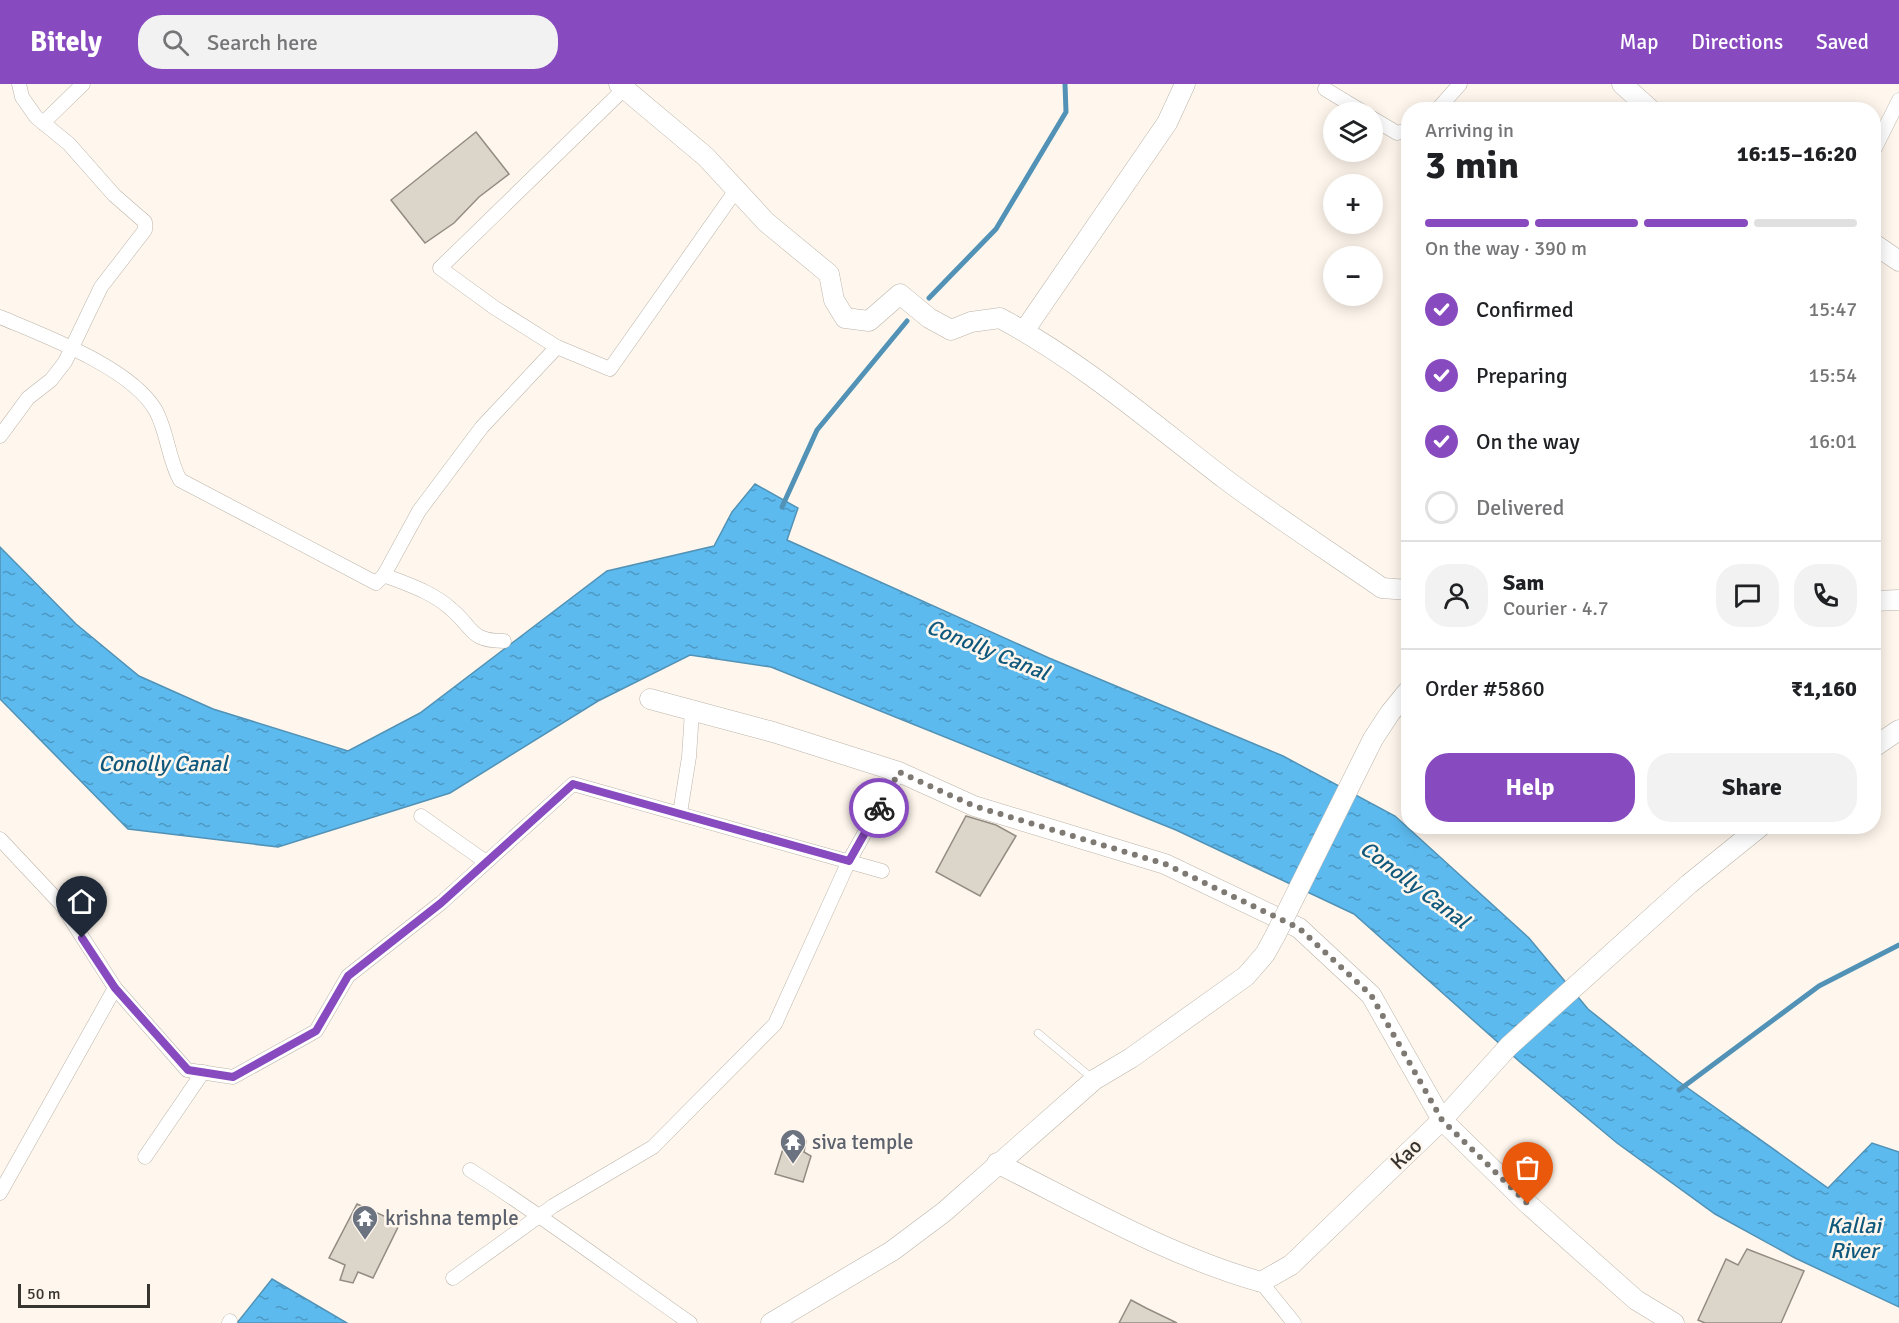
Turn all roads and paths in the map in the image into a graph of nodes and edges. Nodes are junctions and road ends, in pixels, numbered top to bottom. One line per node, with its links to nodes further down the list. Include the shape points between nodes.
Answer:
1 (19, 84): 12 (street, via 22,97)
2 (83, 84): 12 (street)
3 (1185, 84): 20 (street, via 1167,123)
4 (1460, 84): 10 (street)
5 (1622, 84): 11 (street)
6 (622, 86): 16 (street, via 706,158); 22 (street, via 440,268)
7 (1325, 89): 9 (street)
8 (1899, 100): 15 (street)
9 (1346, 102)
10 (1444, 102)
11 (1642, 102)
12 (43, 123): 21 (street, via 69,144 114,195 145,222 145,230 101,287)
13 (1383, 125): 14 (street)
14 (1401, 132)
15 (1881, 136)
16 (736, 190): 20 (street, via 766,222 829,274 838,310 851,321 869,321 900,294 951,330 971,322 1000,318); 22 (street, via 610,369)
17 (1881, 249): 18 (street)
18 (1899, 261)
19 (0, 317): 21 (street)
20 (1024, 331): 25 (street, via 1141,411 1227,480 1382,588)
21 (72, 347): 23 (street, via 51,380 28,398); 24 (street, via 136,386 154,408 166,432 173,467 180,480 371,581 376,583)
22 (557, 347): 24 (street, via 482,427 420,511)
23 (0, 436)
24 (384, 575): 28 (street, via 429,594 485,641)
25 (1401, 589)
26 (1899, 600): 27 (street)
27 (1881, 601)
28 (504, 641)
29 (650, 699): 31 (street)
30 (1401, 700): 45 (street, bridge, via 1373,739 1265,954 1246,976)
31 (692, 711): 34 (street); 35 (street)
32 (1899, 730): 33 (street)
33 (1881, 742)
34 (899, 772): 39 (street); 46 (street, via 974,806 1165,864 1299,928 1371,995)
35 (680, 813): 39 (street); 40 (street, via 573,784)
36 (421, 816): 40 (street)
37 (1751, 834): 46 (street, Kao, via 1689,884 1509,1046)
38 (0, 839): 42 (street, via 61,904)
39 (849, 861): 41 (street); 51 (street, via 775,1024 653,1147)
40 (486, 862): 44 (street, via 348,976 316,1031 233,1077)
41 (882, 871)
42 (115, 988): 44 (street, via 188,1070); 50 (street)
43 (1038, 1033): 45 (lane)
44 (203, 1072): 47 (street)
45 (1094, 1080): 48 (street)
46 (1442, 1120): 53 (street, Kao, via 1291,1265); 57 (street, via 1528,1204 1636,1300)
47 (145, 1157)
48 (998, 1162): 53 (street, via 1129,1229 1198,1260); 55 (street, via 944,1212 892,1251)
49 (470, 1170): 51 (street)
50 (0, 1193)
51 (542, 1216): 52 (street); 54 (street)
52 (453, 1278)
53 (1261, 1282): 56 (street)
54 (690, 1323)
55 (771, 1323)
56 (1294, 1323)
57 (1674, 1323)

